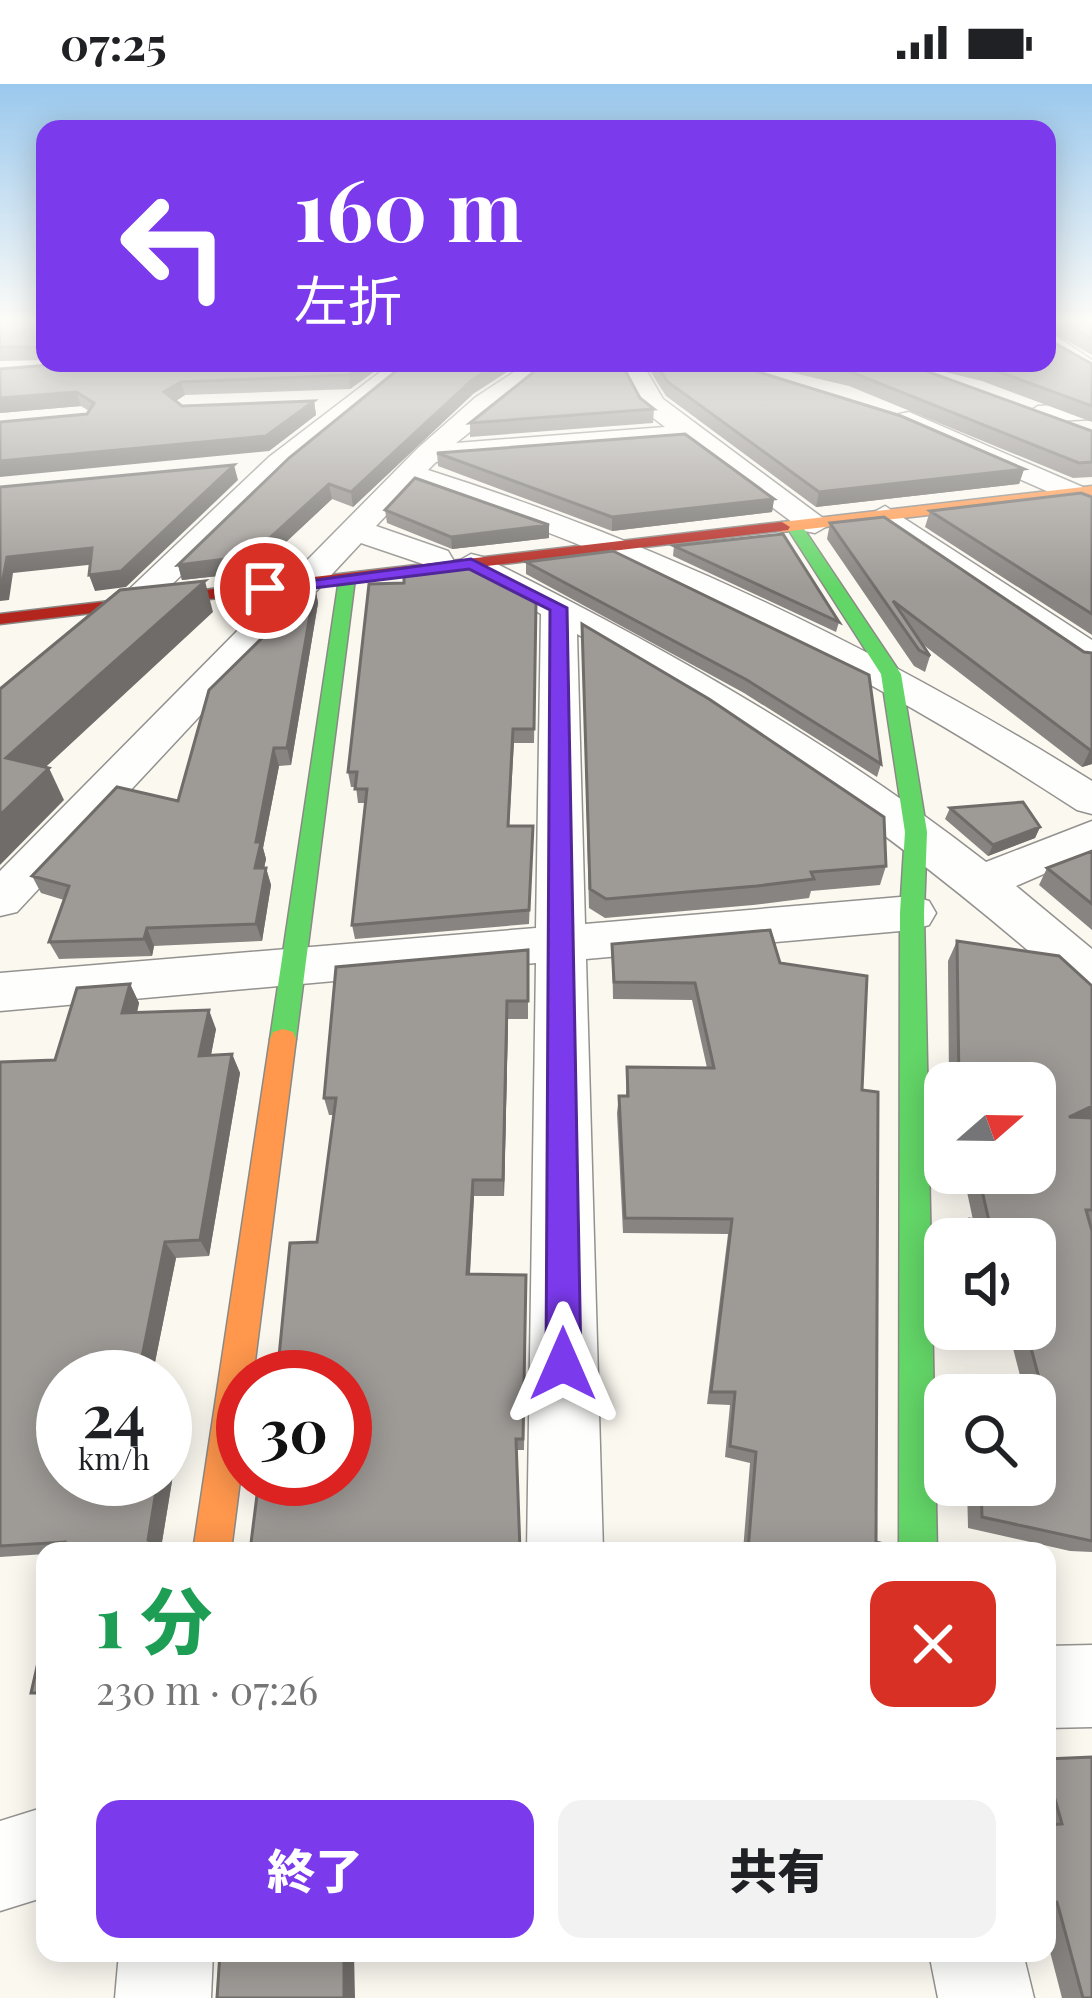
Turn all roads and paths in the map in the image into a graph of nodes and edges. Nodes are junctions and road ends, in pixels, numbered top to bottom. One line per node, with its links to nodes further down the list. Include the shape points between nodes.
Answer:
1 (342, 410): 8 (street)
2 (477, 410): 9 (street)
3 (662, 410): 6 (street)
4 (894, 410): 11 (street)
5 (1092, 411): 7 (street, via 1028,411)
6 (690, 433): 9 (street); 13 (street)
7 (1092, 437)
8 (279, 463): 10 (street); 19 (street)
9 (419, 464): 14 (street); 15 (street)
10 (232, 467)
11 (1087, 495): 12 (street)
12 (886, 515): 13 (street); 22 (street)
13 (804, 525): 15 (street); 23 (street)
14 (359, 531): 16 (street); 18 (street)
15 (627, 546): 16 (street); 23 (street)
16 (456, 566): 17 (street); 20 (street)
17 (347, 579): 18 (street); 31 (street)
18 (309, 583): 19 (street); 28 (street)
19 (133, 604): 21 (street)
20 (559, 608): 25 (street, via 787,742); 30 (street)
21 (0, 619)
22 (1092, 657)
23 (891, 674): 24 (street); 25 (street)
24 (1092, 800)
25 (916, 832): 27 (street); 29 (street)
26 (1092, 836): 27 (street)
27 (980, 883): 32 (street)
28 (0, 900)
29 (912, 913): 30 (street); 36 (street)
30 (560, 944): 31 (street); 35 (street)
31 (293, 967): 33 (street); 34 (street)
32 (1092, 977)
33 (0, 992)
34 (213, 1542)
35 (565, 1542)
36 (918, 1542)
37 (1092, 1686): 38 (street)
38 (1056, 1687)
39 (36, 1855): 40 (street)
40 (0, 1866)
41 (165, 1962): 43 (street)
42 (978, 1962): 44 (street)
43 (163, 1998)
44 (986, 1998)

